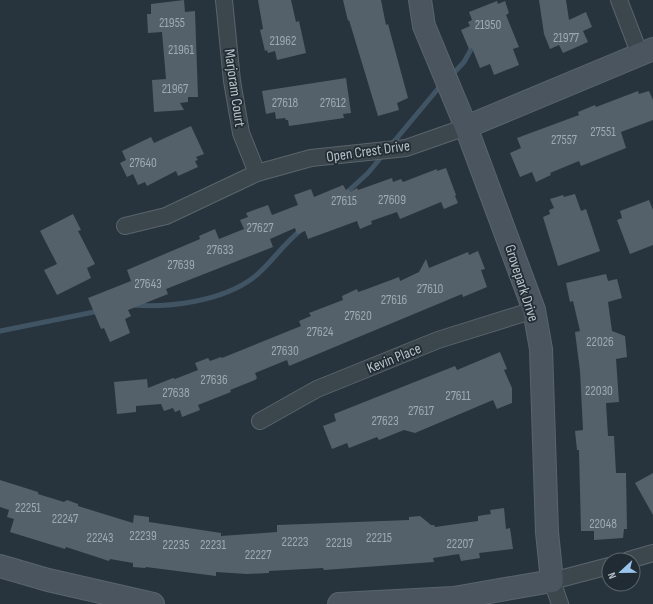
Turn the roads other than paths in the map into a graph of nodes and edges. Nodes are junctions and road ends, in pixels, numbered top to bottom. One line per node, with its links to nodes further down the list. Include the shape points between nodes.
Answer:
1 (224, 0): 6 (street, Marjoram Court, via 232,82 241,133)
2 (420, 0): 5 (street, Grovepark Drive, via 424,26)
3 (619, 0): 4 (street)
4 (646, 52): 5 (street, Open Crest Drive)
5 (466, 126): 6 (street, Open Crest Drive, via 406,148 311,158); 8 (street, Grovepark Drive)
6 (257, 173): 7 (street, Open Crest Drive, via 166,216)
7 (125, 226)
8 (534, 310): 9 (street, Kevin Place, via 438,340 317,389); 14 (street, Grovepark Drive, via 540,349 546,532)
9 (260, 421)
10 (653, 553): 11 (street)
11 (641, 556)
12 (0, 566): 15 (street, via 48,580)
13 (601, 568): 14 (street)
14 (552, 582): 16 (street, via 454,598); 17 (street, Grovepark Drive)
15 (153, 604)
16 (339, 604)
17 (560, 604)

